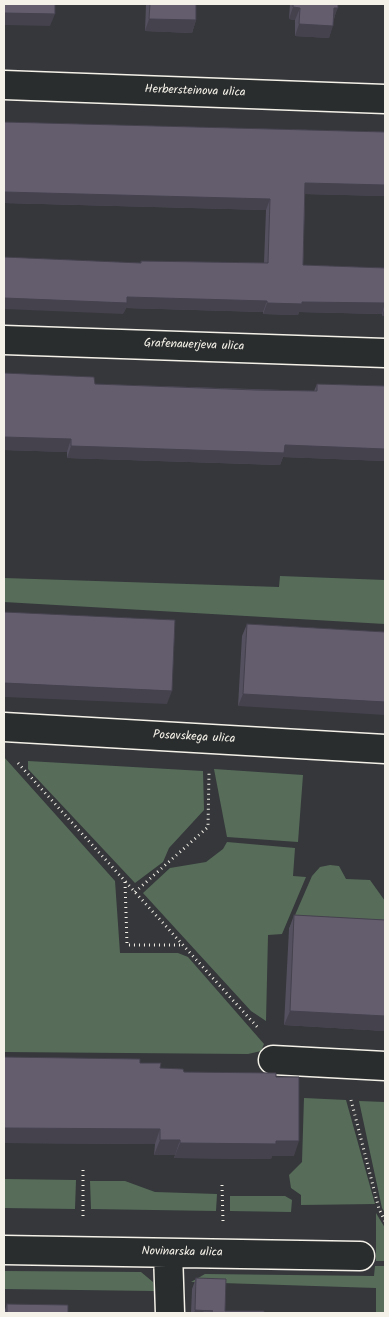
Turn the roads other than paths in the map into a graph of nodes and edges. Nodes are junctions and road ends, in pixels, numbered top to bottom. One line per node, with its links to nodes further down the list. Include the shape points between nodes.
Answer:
1 (4, 85): 2 (street, Herbersteinova ulica)
2 (385, 99)
3 (4, 340): 4 (street, Grafenauerjeva ulica)
4 (385, 353)
5 (4, 728): 6 (street, Posavskega ulica)
6 (385, 749)
7 (269, 1048): 8 (street, via 351,1064)
8 (385, 1066)
9 (4, 1250): 10 (street, Novinarska ulica)
10 (168, 1253): 11 (street, Novinarska ulica); 12 (street)
11 (360, 1256)
12 (170, 1313)

